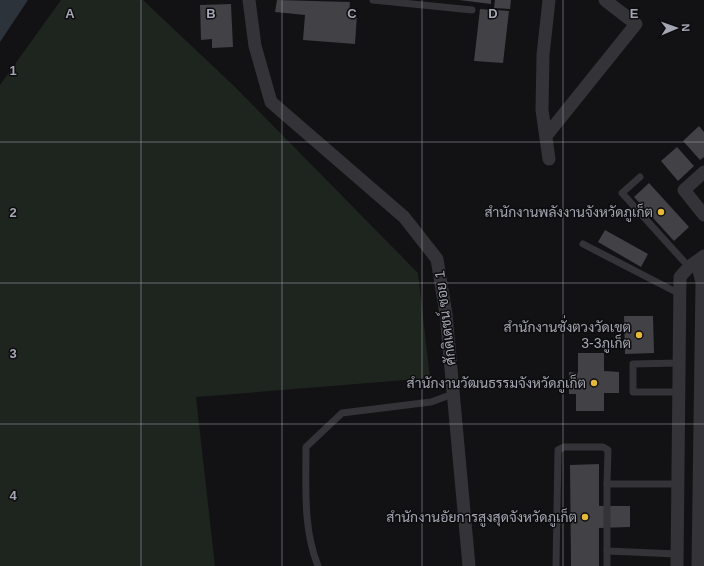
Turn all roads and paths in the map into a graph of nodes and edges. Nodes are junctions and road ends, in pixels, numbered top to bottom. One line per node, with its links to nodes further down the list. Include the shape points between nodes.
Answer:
1 (249, 0): 19 (street, ศักดิเดชน์ ซอย 1, via 255,46 271,102 404,217 437,259 446,314)
2 (373, 0): 5 (lane)
3 (549, 0): 6 (street, via 542,110)
4 (605, 0): 6 (street, via 636,24)
5 (472, 10)
6 (546, 136): 7 (street)
7 (549, 159)
8 (704, 172): 10 (street, via 684,190)
9 (640, 177): 13 (lane, via 622,193)
10 (704, 215)
11 (583, 244): 14 (lane)
12 (704, 256): 13 (street)
13 (691, 265): 14 (street, via 680,277); 15 (street, via 698,266 702,282)
14 (680, 294): 16 (street)
15 (702, 323): 16 (street); 21 (street)
16 (680, 327): 17 (street)
17 (680, 363): 18 (street); 18 (lane, via 633,364 633,392)
18 (679, 392): 20 (street)
19 (453, 394): 30 (lane, via 431,402 342,413 306,447 305,503 312,552); 31 (street, ศักดิเดชน์ ซอย 1)
20 (679, 423): 21 (street); 24 (street)
21 (700, 423): 22 (street)
22 (702, 460): 26 (street)
23 (607, 484): 24 (lane); 28 (lane); 32 (lane, via 608,450 603,447 564,447 558,450)
24 (678, 484): 25 (street)
25 (677, 516): 26 (street); 29 (street)
26 (699, 516): 27 (street)
27 (701, 544): 34 (street)
28 (608, 551): 29 (lane); 33 (lane)
29 (677, 560)
30 (318, 566)
31 (469, 566)
32 (556, 566)
33 (607, 566)
34 (698, 566)

